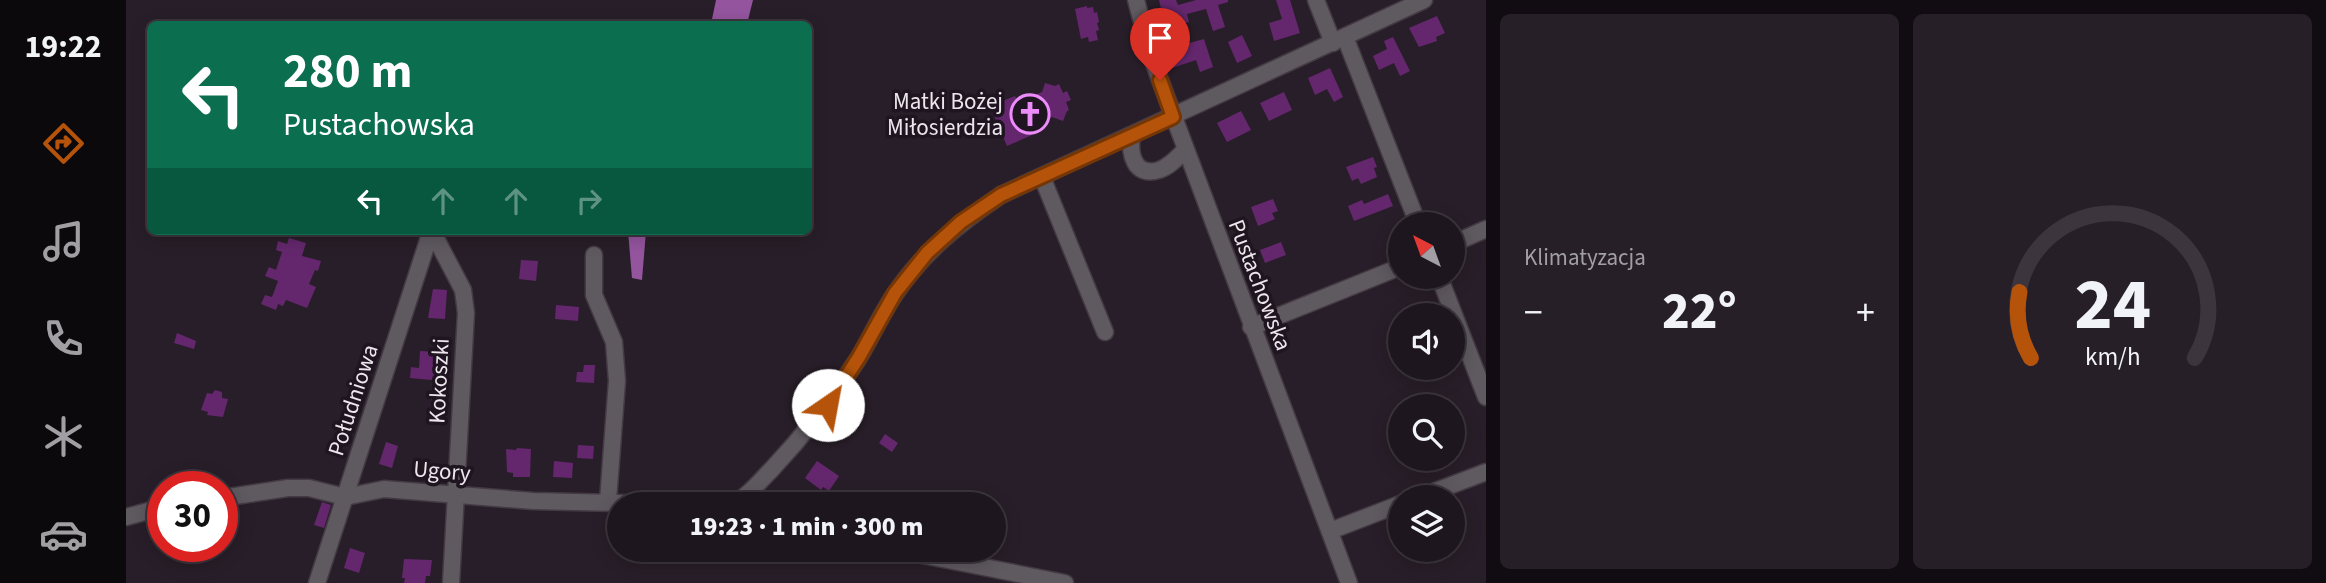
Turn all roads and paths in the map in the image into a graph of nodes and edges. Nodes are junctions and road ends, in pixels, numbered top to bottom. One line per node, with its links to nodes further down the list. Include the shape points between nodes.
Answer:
1 (1136, 0): 5 (street, Pustachowska)
2 (1316, 0): 4 (street)
3 (1424, 0): 4 (street)
4 (1339, 40): 5 (street); 9 (street)
5 (1173, 117): 6 (street); 7 (street, Pustachowska)
6 (1132, 135): 7 (street, via 1133,160 1149,172 1160,170); 8 (street)
7 (1185, 150): 17 (street, Pustachowska)
8 (1042, 177): 18 (street); 23 (street, via 1001,195 927,253 895,293 828,405)
9 (1413, 212)
10 (1486, 229): 13 (street)
11 (431, 235): 26 (street, Południowa)
12 (434, 235): 25 (street, Kokoszki, via 463,290 466,313)
13 (1465, 238)
14 (594, 255): 22 (street, via 594,295 614,342 617,381)
15 (1388, 272): 17 (street)
16 (1444, 289): 19 (street)
17 (1251, 327): 31 (street, Pustachowska)
18 (1105, 332)
19 (1486, 397)
20 (1486, 472): 21 (street)
21 (1452, 485)
22 (609, 492)
23 (748, 492)
24 (238, 496): 26 (street, Ugory, via 309,488)
25 (455, 496): 26 (street, Ugory, via 384,489); 27 (street, Ugory); 34 (street, Kokoszki)
26 (345, 497): 33 (street, Południowa)
27 (607, 501)
28 (1388, 509): 31 (street)
29 (147, 512): 30 (street)
30 (126, 517)
31 (1330, 531): 36 (street, Pustachowska)
32 (958, 562): 35 (street)
33 (317, 583)
34 (451, 583)
35 (1065, 583)
36 (1349, 583)

